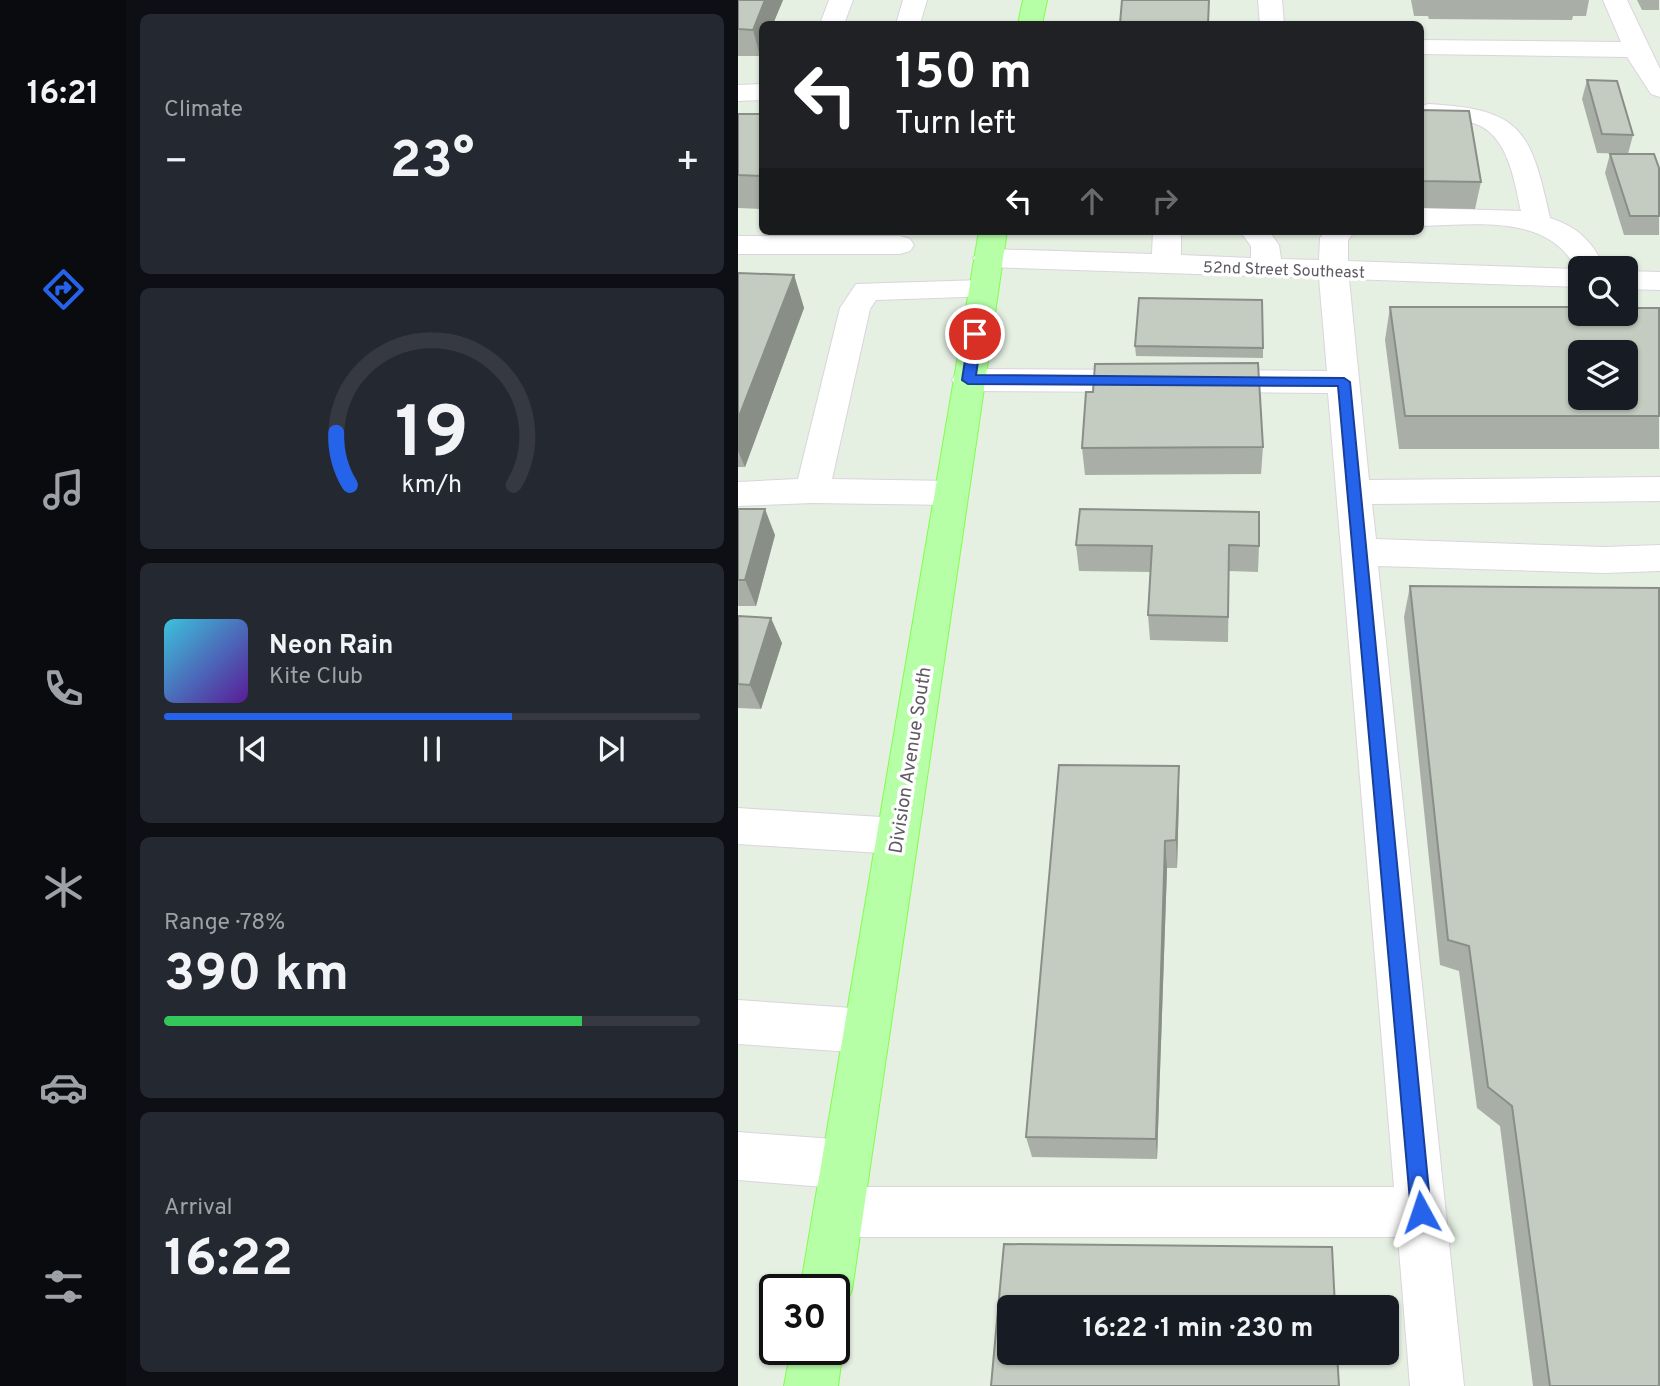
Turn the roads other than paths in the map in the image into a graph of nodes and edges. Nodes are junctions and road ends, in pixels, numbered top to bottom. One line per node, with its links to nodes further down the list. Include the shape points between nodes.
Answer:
1 (841, 0): 6 (street)
2 (915, 0): 7 (street)
3 (1035, 0): 8 (main road)
4 (1271, 0): 9 (street)
5 (1615, 0): 11 (street)
6 (833, 21)
7 (909, 21)
8 (1031, 21)
9 (1272, 21)
10 (1424, 47): 11 (street)
11 (1636, 50): 12 (street)
12 (1660, 89)
13 (759, 92): 14 (street)
14 (738, 93)
15 (1429, 112): 17 (street, via 1479,116 1501,128 1526,176)
16 (1424, 217): 17 (street)
17 (1537, 222): 23 (street, via 1567,235)
18 (1167, 235): 25 (street)
19 (1257, 235): 26 (street, via 1265,245)
20 (1337, 235): 27 (street)
21 (902, 238): 22 (street); 31 (street, via 896,260)
22 (738, 245)
23 (1585, 256)
24 (988, 259): 25 (street, 52nd Street Southeast); 31 (street, 52nd Street Southeast); 32 (main road, Division Avenue South)
25 (1166, 265): 26 (street, 52nd Street Southeast)
26 (1267, 269): 27 (street, 52nd Street Southeast)
27 (1334, 271): 28 (street, 52nd Street Southeast); 33 (street)
28 (1568, 278)
29 (1638, 280): 30 (street)
30 (1660, 281)
31 (868, 291): 35 (street, via 855,308)
32 (968, 380): 33 (street); 37 (main road, Division Avenue South)
33 (1344, 382): 36 (street)
34 (1660, 489): 36 (street)
35 (812, 491): 37 (street); 38 (street)
36 (1354, 492): 39 (street)
37 (951, 493): 42 (main road, Division Avenue South)
38 (738, 494)
39 (1359, 552): 40 (street); 48 (street)
40 (1660, 558)
41 (738, 826): 42 (street)
42 (897, 836): 44 (main road, Division Avenue South)
43 (738, 1022): 44 (street)
44 (866, 1031): 46 (main road, Division Avenue South)
45 (738, 1156): 46 (street)
46 (846, 1164): 47 (main road, Division Avenue South)
47 (838, 1212): 48 (street); 49 (main road, Division Avenue South)
48 (1421, 1212): 52 (street)
49 (828, 1274)
50 (814, 1365): 51 (main road)
51 (811, 1386)
52 (1437, 1386)

